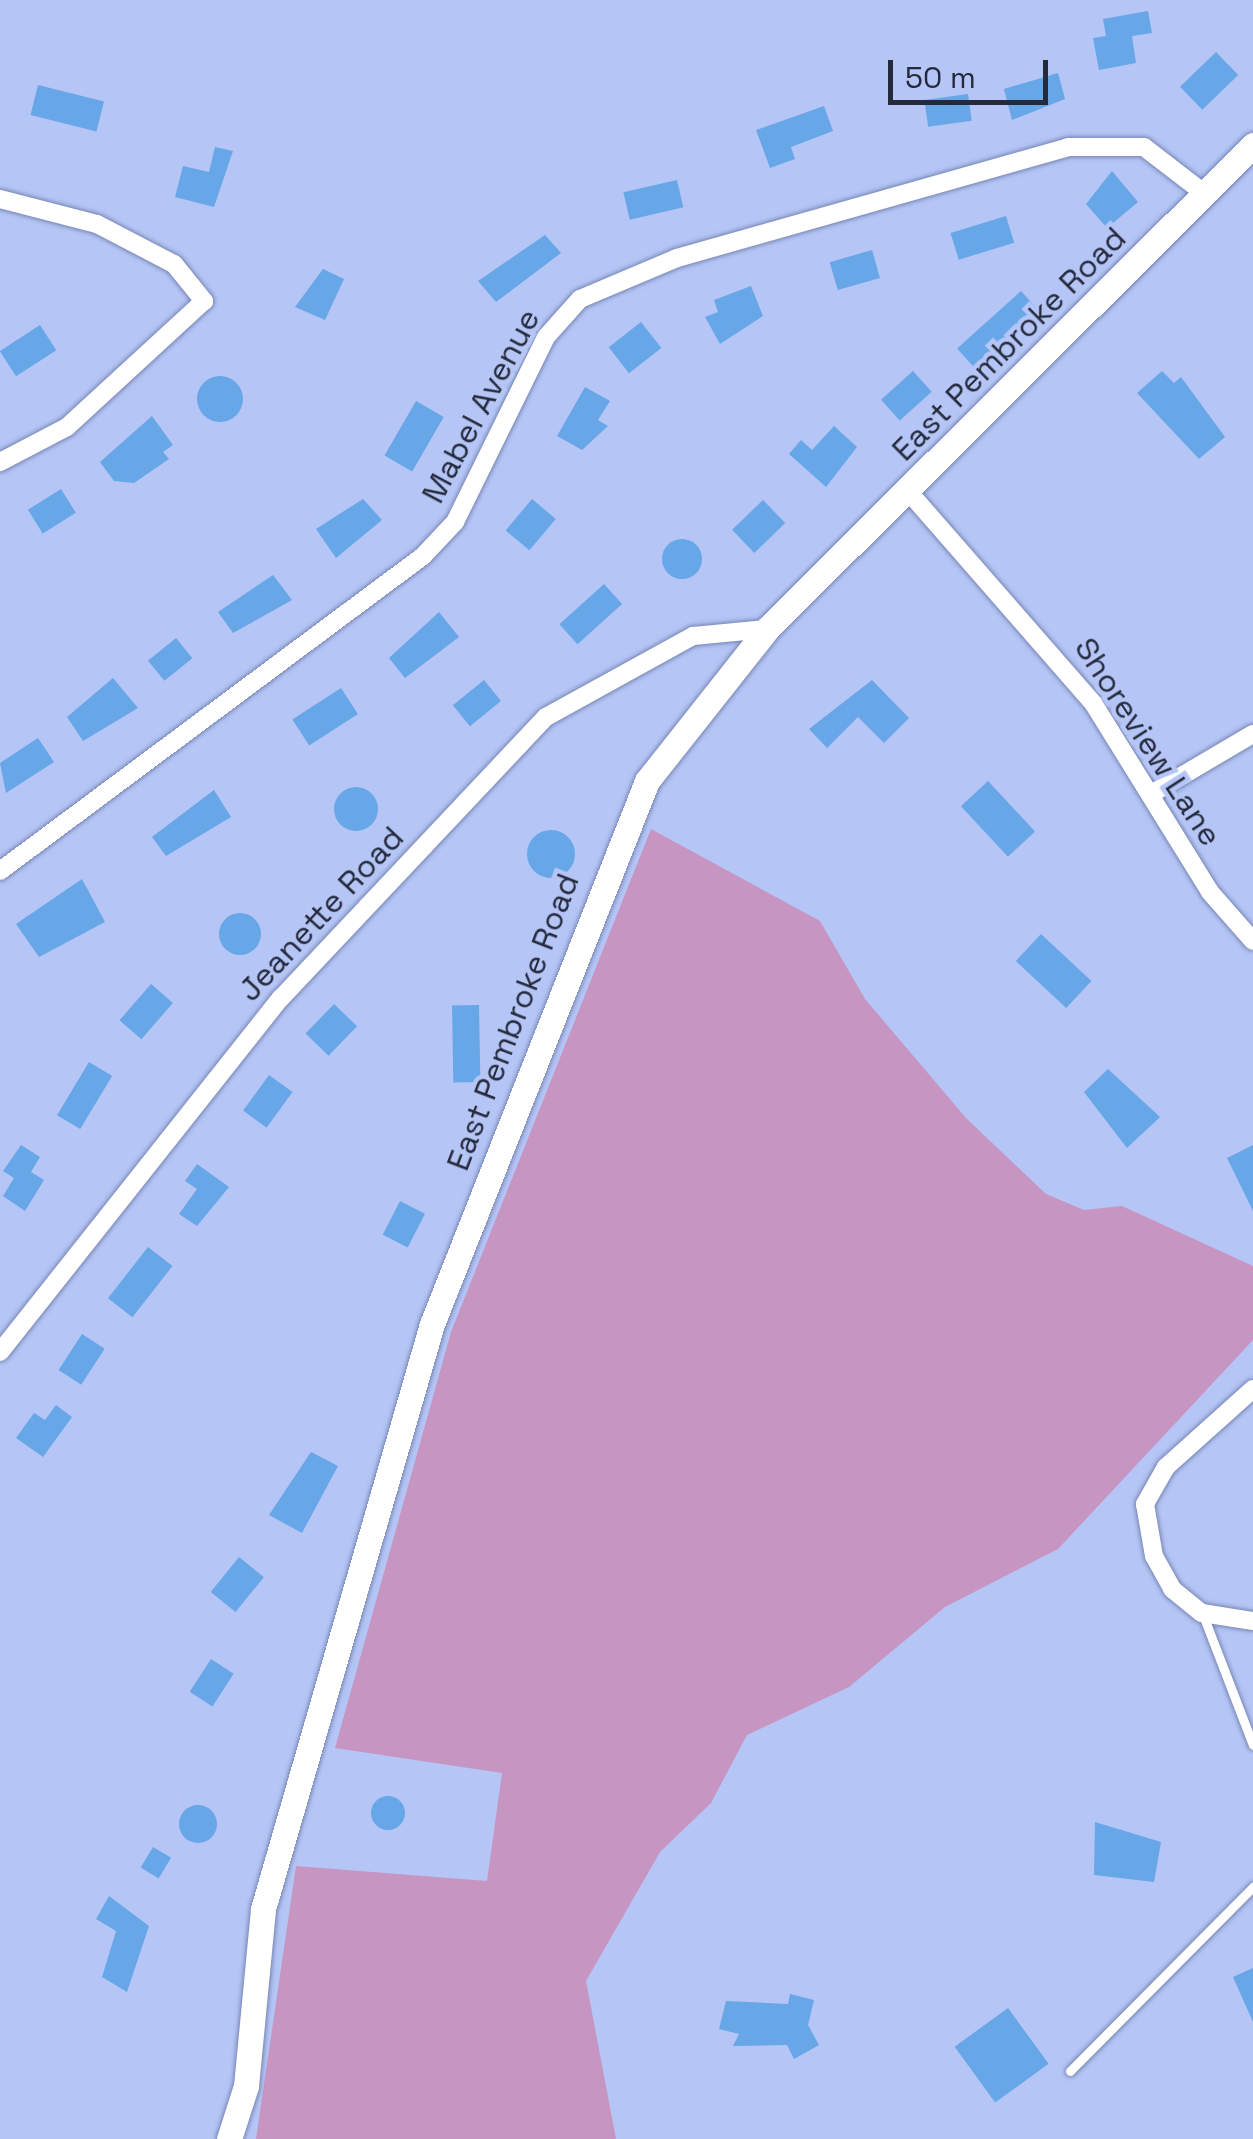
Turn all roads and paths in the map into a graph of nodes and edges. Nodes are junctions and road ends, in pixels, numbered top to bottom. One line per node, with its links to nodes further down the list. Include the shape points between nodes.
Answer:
1 (1253, 145): 2 (street, East Pembroke Road)
2 (1204, 193): 5 (street, East Pembroke Road); 9 (street, Mabel Avenue, via 1144,147 1068,147 677,258 580,299 546,337 455,522 422,556)
3 (0, 199): 4 (street, via 97,224 174,264 204,301 67,426)
4 (0, 462)
5 (908, 491): 6 (street, East Pembroke Road); 8 (street, Shoreview Lane, via 1035,629)
6 (767, 629): 11 (street, Jeanette Road, via 693,636 546,717 281,998); 18 (street, East Pembroke Road, via 647,782 432,1324 263,1908 246,2086)
7 (1253, 734): 8 (street)
8 (1151, 794): 10 (street, Shoreview Lane, via 1210,892)
9 (0, 871)
10 (1253, 940)
11 (0, 1352)
12 (1253, 1389): 13 (street, via 1166,1467 1145,1504 1154,1556 1172,1589)
13 (1202, 1613): 14 (street); 15 (lane)
14 (1253, 1622)
15 (1253, 1745)
16 (1253, 1888): 17 (lane)
17 (1070, 2071)
18 (229, 2139)

